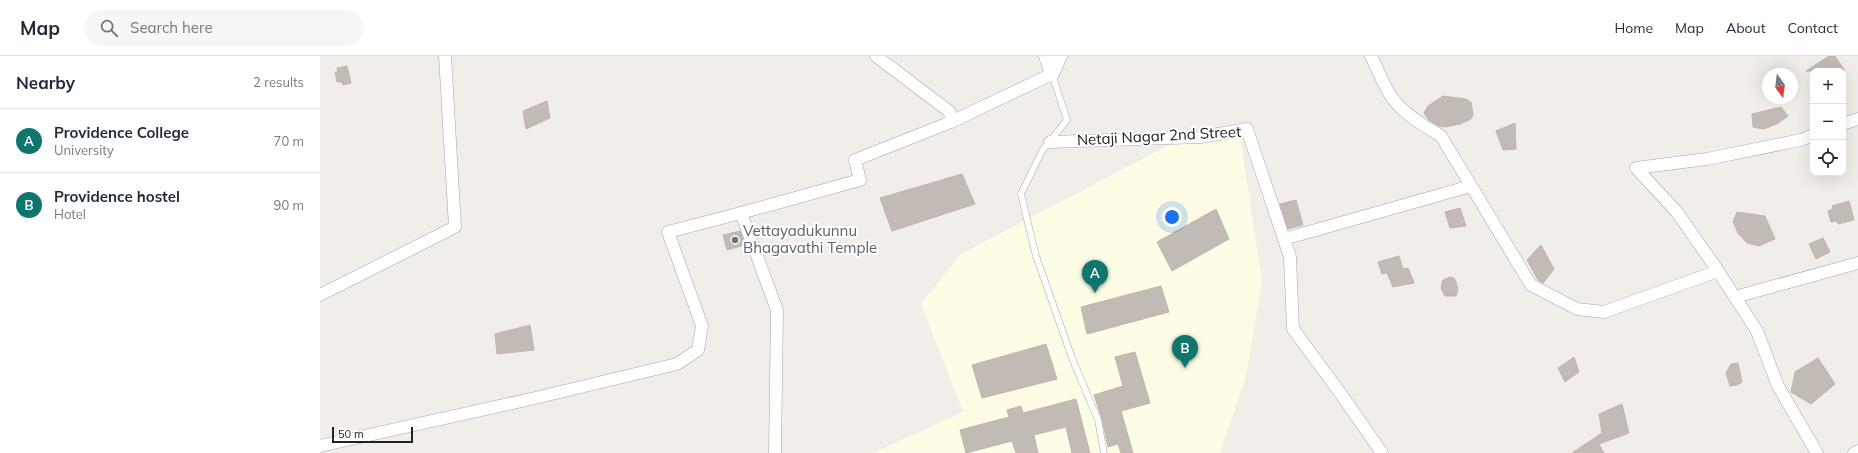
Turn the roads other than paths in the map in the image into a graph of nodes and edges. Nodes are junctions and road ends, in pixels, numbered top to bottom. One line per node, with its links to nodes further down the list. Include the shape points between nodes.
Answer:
1 (445, 56): 17 (street, via 455,228)
2 (876, 56): 8 (street, via 950,112)
3 (1046, 56): 6 (street)
4 (1060, 56): 6 (street)
5 (1371, 56): 12 (street, via 1390,94 1420,123 1441,136)
6 (1052, 74): 8 (street); 11 (lane, via 1067,120)
7 (1858, 119): 9 (street)
8 (951, 122): 13 (street, via 855,160 860,180)
9 (1846, 123)
10 (1810, 136): 16 (street, via 1707,159 1636,168 1676,211)
11 (1050, 142): 14 (street, Netaji Nagar 2nd Street, via 1201,137 1247,129); 22 (lane, via 1042,151 1021,194 1036,256 1072,358 1098,420)
12 (1471, 186): 14 (street); 16 (street, via 1531,285 1577,309 1604,312)
13 (741, 213): 19 (street, via 668,232 702,326 698,350 677,364); 21 (street, via 777,310)
14 (1284, 239): 23 (street, Netaji Nagar 2nd Street, via 1290,257 1292,329)
15 (1858, 263): 18 (street)
16 (1718, 271): 18 (street)
17 (320, 295)
18 (1735, 297): 24 (street, via 1757,331 1778,386)
19 (320, 446)
20 (1858, 451): 25 (street)
21 (776, 453)
22 (1104, 453)
23 (1382, 453)
24 (1817, 453)
25 (1854, 453)

